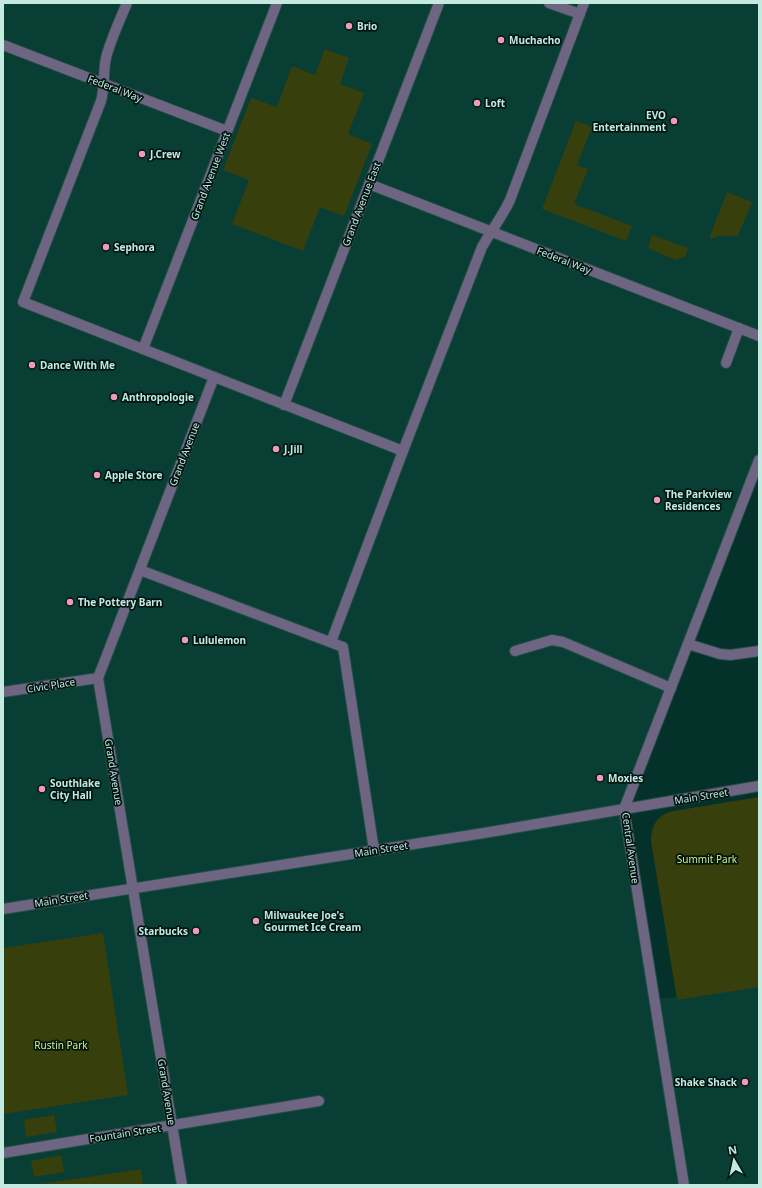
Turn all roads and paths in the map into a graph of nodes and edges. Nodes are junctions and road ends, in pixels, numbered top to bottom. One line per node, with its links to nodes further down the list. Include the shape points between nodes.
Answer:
1 (127, 3): 8 (street, via 106,56)
2 (277, 3): 9 (street, Grand Avenue West)
3 (438, 3): 10 (street, Grand Avenue East)
4 (550, 3): 6 (street)
5 (584, 3): 6 (street)
6 (580, 14): 11 (street, via 510,200 501,218)
7 (3, 45): 8 (street, Federal Way)
8 (104, 84): 9 (street, Federal Way); 14 (street, via 101,101 23,302)
9 (227, 131): 14 (street, Grand Avenue West)
10 (369, 184): 11 (street, Federal Way); 17 (street, Grand Avenue East)
11 (490, 231): 12 (street, Federal Way); 18 (street)
12 (740, 328): 13 (street, Federal Way); 15 (street)
13 (759, 336)
14 (143, 349): 16 (street)
15 (726, 363)
16 (214, 377): 17 (street); 21 (street, Grand Avenue)
17 (284, 405): 18 (street)
18 (403, 451): 22 (street)
19 (759, 460): 20 (street, Central Avenue)
20 (756, 476): 23 (street, Central Avenue)
21 (140, 570): 22 (street); 26 (street, Grand Avenue)
22 (331, 642): 31 (street, via 343,647)
23 (688, 644): 25 (street, via 725,655); 27 (street, Central Avenue)
24 (515, 651): 27 (street, via 552,640 563,642)
25 (759, 651)
26 (98, 678): 28 (street, Civic Place); 32 (street, Grand Avenue)
27 (671, 688): 30 (street, Central Avenue)
28 (3, 692)
29 (759, 786): 30 (street, Main Street)
30 (624, 809): 31 (street, Main Street); 38 (street, Central Avenue)
31 (374, 850): 32 (street, Main Street)
32 (133, 888): 33 (street, Main Street); 35 (street, Grand Avenue)
33 (3, 908)
34 (319, 1101): 35 (street, Fountain Street)
35 (173, 1126): 36 (street, Fountain Street); 37 (street, Grand Avenue)
36 (3, 1153)
37 (182, 1185)
38 (684, 1185)

